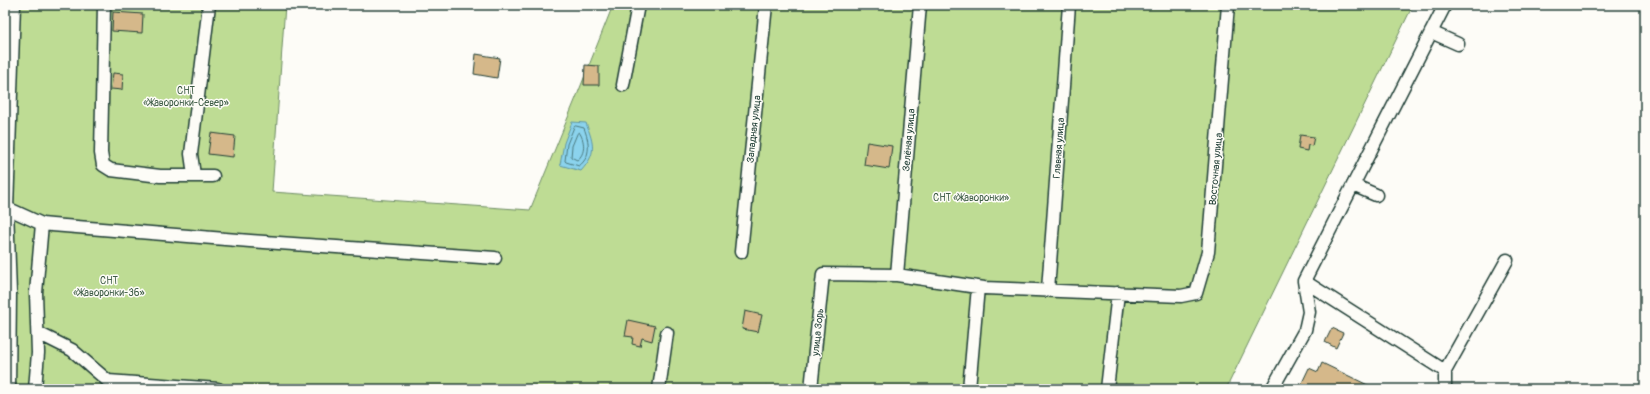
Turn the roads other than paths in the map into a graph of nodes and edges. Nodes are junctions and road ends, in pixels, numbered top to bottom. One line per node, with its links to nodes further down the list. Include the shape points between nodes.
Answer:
1 (14, 5): 17 (street)
2 (104, 5): 13 (street, via 101,153 103,165 111,170 160,176)
3 (208, 5): 13 (street, via 191,154)
4 (638, 5): 12 (street)
5 (766, 5): 19 (street, Западная улица)
6 (920, 5): 22 (street, Зелёная улица)
7 (1068, 5): 25 (street, Главная улица)
8 (1228, 5): 26 (street, Восточная улица, via 1208,252 1196,293 1181,296)
9 (1444, 5): 10 (street)
10 (1431, 32): 11 (street); 15 (street)
11 (1458, 44)
12 (623, 85)
13 (194, 175): 14 (street)
14 (214, 176)
15 (1353, 185): 16 (street); 23 (street)
16 (1376, 195)
17 (7, 208): 18 (street); 31 (street, via 10,277)
18 (42, 224): 20 (street, via 250,242); 27 (street, via 36,293)
19 (741, 252)
20 (495, 258)
21 (1507, 260): 29 (street)
22 (897, 275): 24 (street); 35 (street, улица Зорь, via 823,274)
23 (1304, 281): 29 (street); 38 (street, via 1309,312 1305,330)
24 (978, 287): 25 (street); 36 (street)
25 (1048, 290): 26 (street)
26 (1118, 293): 37 (street)
27 (38, 333): 30 (street, via 72,350); 32 (street)
28 (667, 333): 34 (street)
29 (1445, 372): 39 (street)
30 (108, 385): 33 (street)
31 (9, 389)
32 (35, 389)
33 (218, 389)
34 (659, 389)
35 (811, 389)
36 (969, 389)
37 (1107, 389)
38 (1272, 389)
39 (1445, 389)

